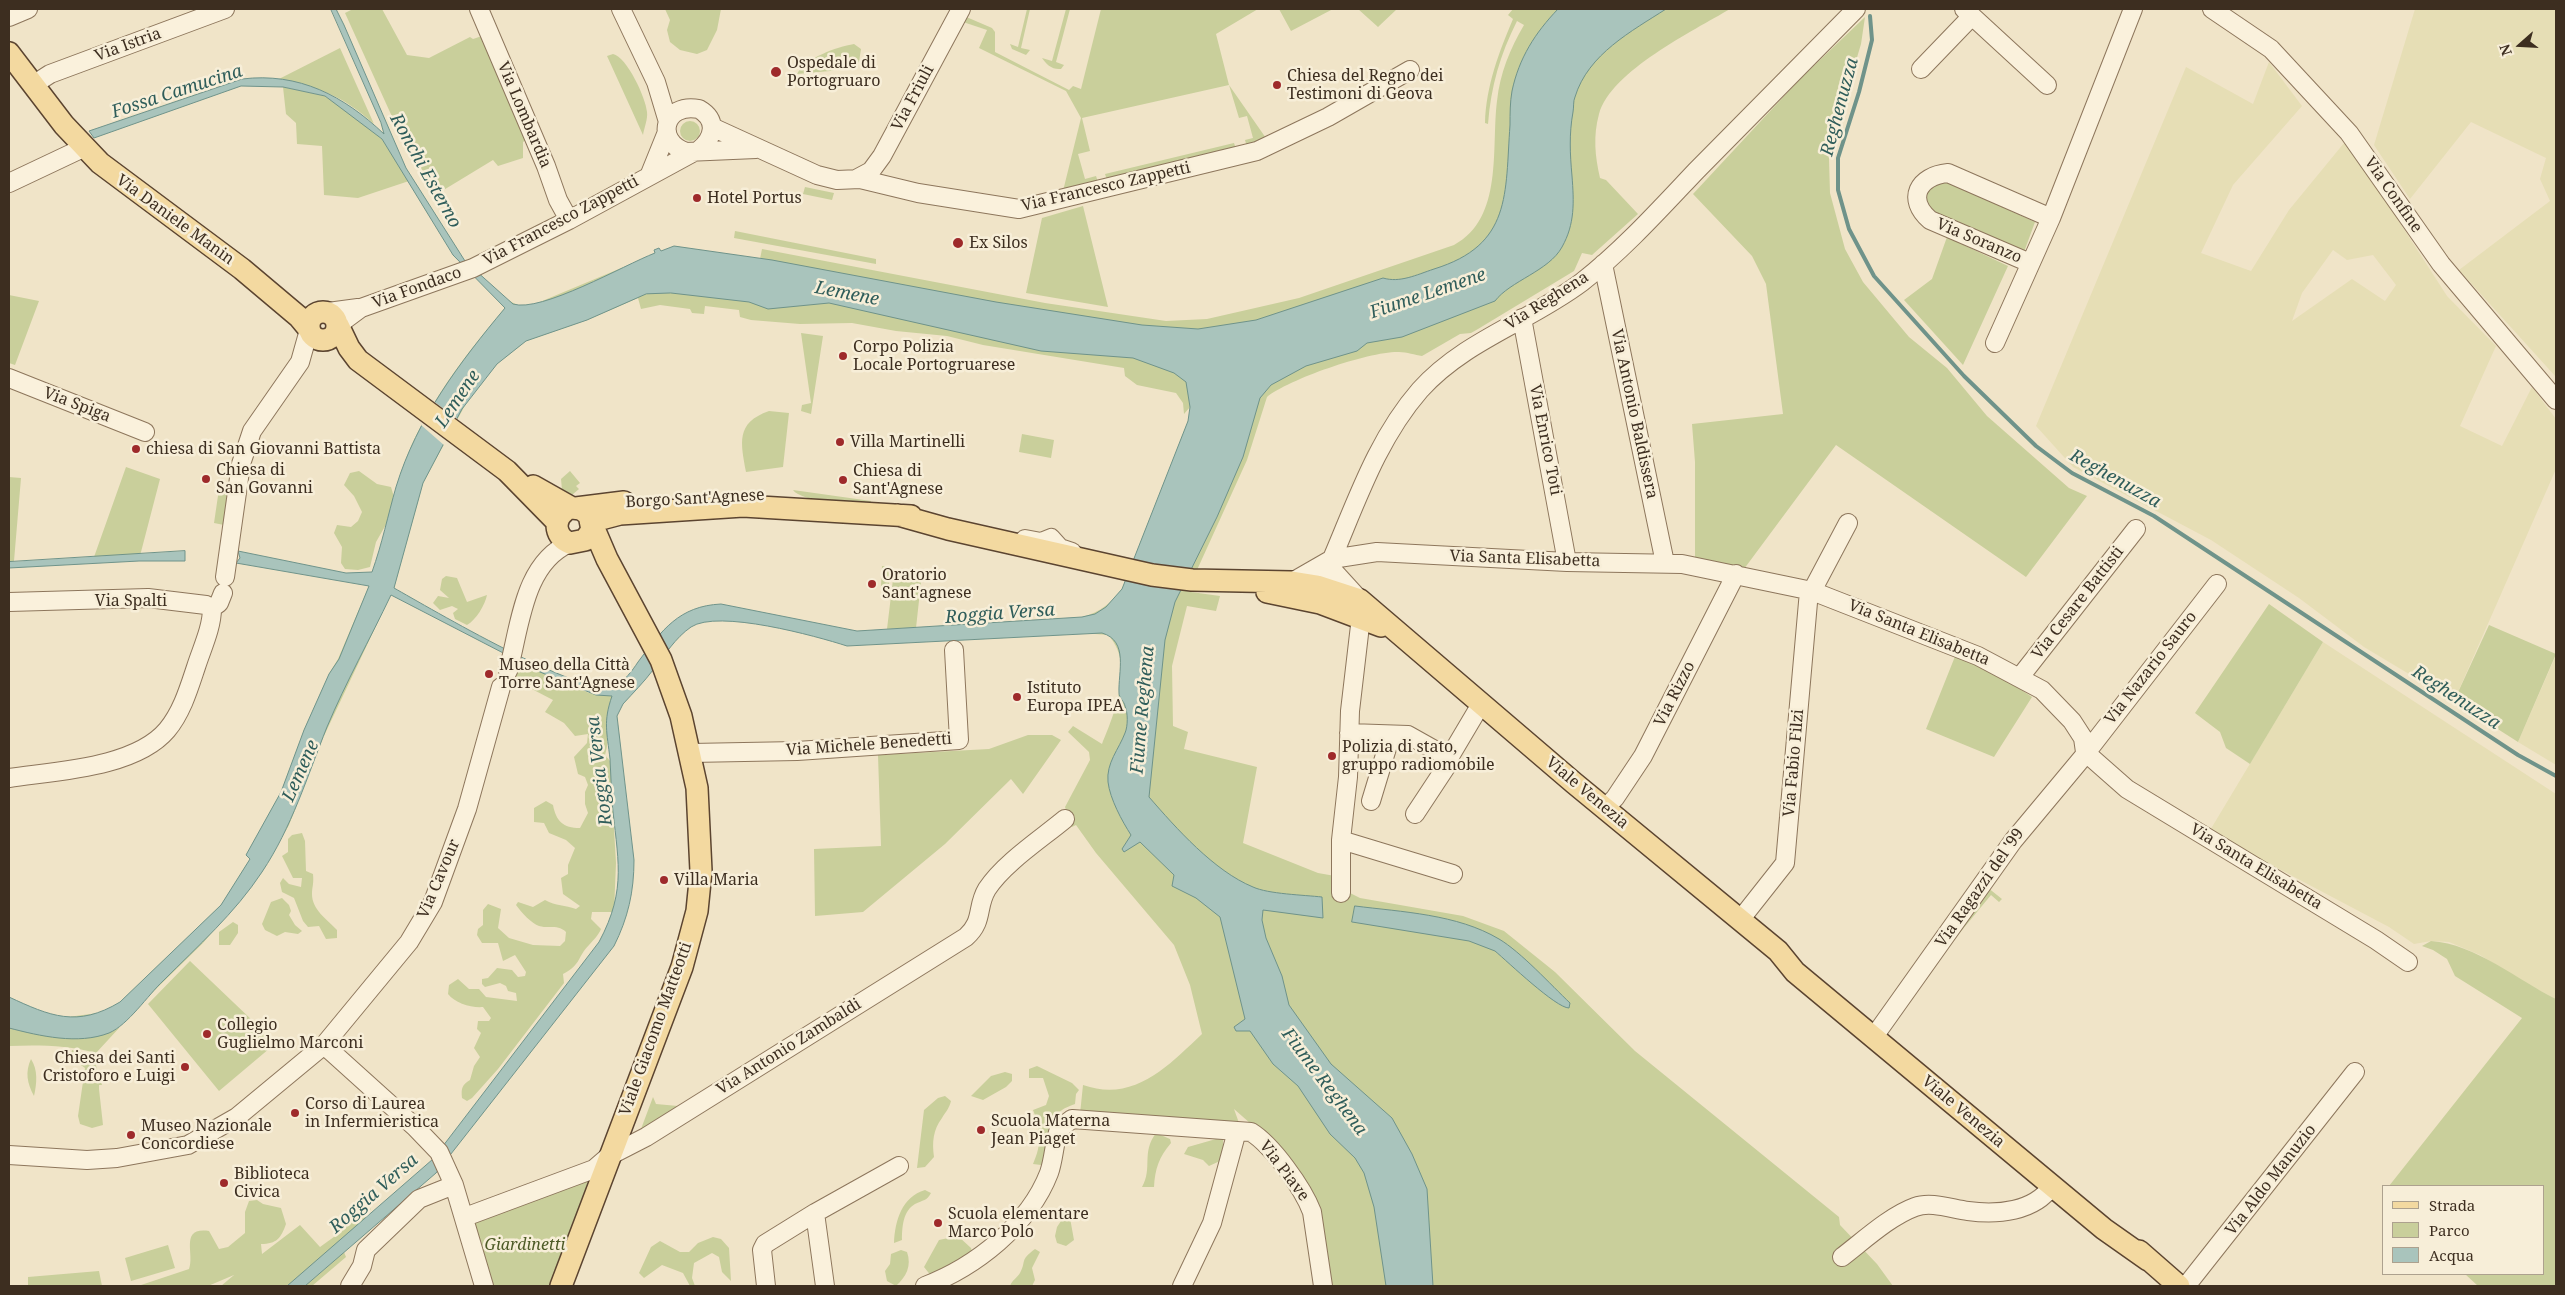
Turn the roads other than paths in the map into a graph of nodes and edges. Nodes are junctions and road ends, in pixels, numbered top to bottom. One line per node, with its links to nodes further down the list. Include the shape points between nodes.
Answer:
1 (28, 9): 10 (street)
2 (225, 9): 15 (street, Via Istria, via 50,74)
3 (479, 9): 27 (street, Via Lombardia)
4 (621, 9): 14 (street)
5 (961, 9): 24 (street, Via Friuli, via 882,156 871,170)
6 (1856, 9): 29 (street, Via Reghena)
7 (2132, 9): 26 (street, Via Soranzo)
8 (2212, 9): 35 (street, Via Confine, via 2271,49 2349,133 2441,264)
9 (1968, 12): 12 (street); 16 (street)
10 (9, 17)
11 (9, 53): 15 (main road, Via Daniele Manin)
12 (1921, 69)
13 (1410, 70): 24 (street, Via Francesco Zappetti, via 1257,151 1031,207 1008,208)
14 (656, 82): 17 (street, Via Francesco Zappetti); 18 (street)
15 (33, 85): 20 (main road, Via Daniele Manin)
16 (2047, 85)
17 (688, 107): 18 (street, via 676,111); 19 (street, Via Francesco Zappetti, via 703,111)
18 (668, 127): 22 (street, Via Francesco Zappetti, via 673,145 686,152); 23 (street, Via Francesco Zappetti)
19 (712, 127): 21 (street, Via Francesco Zappetti); 22 (street, Via Francesco Zappetti, via 708,143)
20 (83, 148): 25 (street); 32 (main road, Via Daniele Manin, via 120,180 268,291 294,300)
21 (759, 148): 22 (street, Via Francesco Zappetti); 24 (street, Via Francesco Zappetti, via 817,175 837,180)
22 (696, 151): 23 (street, Via Francesco Zappetti)
23 (650, 174): 27 (street, Via Francesco Zappetti)
24 (856, 179)
25 (9, 183)
26 (2050, 218): 28 (street, Via Soranzo); 28 (street, Via Soranzo, via 1948,173 1925,180 1919,188 1917,203 1930,220)
27 (569, 220): 30 (street, Via Francesco Zappetti)
28 (2030, 263): 33 (street, Via Soranzo)
29 (1603, 264): 31 (street, Via Reghena, via 1581,282); 49 (street, Via Antonio Baldissera)
30 (469, 269): 32 (street, Via Fondaco, via 361,308)
31 (1522, 318): 47 (street, Via Enrico Toti); 50 (street, Via Reghena, via 1468,348 1444,366 1410,403 1381,447)
32 (317, 329): 38 (main road, Via Daniele Manin, via 507,471); 58 (street, via 300,362 252,431 241,464 224,585 219,602)
33 (1995, 343)
34 (9, 378): 36 (street, Via Spiga)
35 (2556, 400)
36 (145, 432)
37 (842, 510): 38 (main road, Borgo Sant'Agnese, via 788,497 755,494 606,503); 39 (main road, Borgo Sant'Agnese); 41 (main road, Borgo Sant'Agnese, via 750,506 699,508 620,514)
38 (568, 512): 41 (main road, via 589,515); 45 (main road, via 558,533 565,541)
39 (898, 515): 43 (main road, Borgo Sant'Agnese); 44 (main road, Borgo Sant'Agnese, via 961,520)
40 (1848, 523): 55 (street)
41 (592, 524): 45 (main road, via 590,536); 57 (main road, Viale Giacomo Matteotti)
42 (2136, 529): 61 (street, Via Cesare Battisti)
43 (973, 534): 44 (street, Borgo Sant'Agnese, via 997,532 1032,542); 46 (main road, Borgo Sant'Agnese)
44 (1050, 538): 46 (street, Borgo Sant'Agnese, via 1060,548 1083,554); 48 (main road, Borgo Sant'Agnese)
45 (575, 543): 57 (main road, Viale Giacomo Matteotti); 79 (street, Via Cavour, via 551,555 526,599 466,809 433,902 409,942)
46 (1096, 562): 48 (main road, Borgo Sant'Agnese)
47 (1567, 562): 49 (street, Via Santa Elisabetta); 50 (street, Via Santa Elisabetta, via 1377,552)
48 (1118, 563): 52 (main road, Viale Venezia, via 1151,566 1184,578)
49 (1665, 563): 51 (street, Via Santa Elisabetta)
50 (1323, 569): 52 (main road, Viale Venezia, via 1292,582); 54 (street, Viale Venezia, via 1300,592 1271,587); 59 (main road, Viale Venezia)
51 (1736, 574): 55 (street, Via Santa Elisabetta); 70 (street, Via Rizzo, via 1642,756)
52 (1213, 581): 54 (main road, Viale Venezia)
53 (2217, 584): 65 (street, Via Nazario Sauro)
54 (1258, 590): 59 (main road, Viale Venezia)
55 (1810, 591): 61 (street, Via Santa Elisabetta, via 1978,656); 76 (street, Via Fabio Filzi, via 1785,863)
56 (9, 602): 58 (street, Via Spalti, via 162,599)
57 (629, 602): 66 (main road, Viale Giacomo Matteotti, via 661,660)
58 (212, 608): 68 (street, via 207,636 184,702 167,730 141,749 117,759)
59 (1355, 610): 62 (main road, Viale Venezia, via 1397,634); 63 (street)
60 (954, 650): 66 (street, Via Michele Benedetti, via 959,740 797,751)
61 (2020, 677): 65 (street, Via Santa Elisabetta, via 2059,705 2083,738)
62 (1481, 704): 67 (street); 70 (main road, Viale Venezia)
63 (1349, 733): 64 (street); 73 (street)
64 (1391, 735): 67 (street, via 1408,735); 69 (street)
65 (2085, 752): 77 (street, Via Santa Elisabetta, via 2126,789); 78 (street, Via Ragazzi del '99, via 2013,841)
66 (691, 753): 83 (main road, Viale Giacomo Matteotti, via 698,788 701,834 697,911 682,967)
67 (1449, 758): 71 (street)
68 (9, 778)
69 (1371, 801)
70 (1606, 808): 76 (main road, Viale Venezia)
71 (1416, 814)
72 (1065, 819): 83 (street, Via Antonio Zambaldi, via 988,888 976,929 966,937)
73 (1341, 840): 74 (street); 75 (street)
74 (1454, 874)
75 (1341, 893)
76 (1740, 920): 78 (main road, Viale Venezia)
77 (2408, 962)
78 (1877, 1033): 84 (main road, Viale Venezia); 87 (main road, Viale Venezia)
79 (324, 1045): 82 (street, Via Cavour, via 237,1117 188,1145 118,1158 87,1160); 86 (street, via 415,1127 442,1157)
80 (2355, 1072): 102 (street, Via Aldo Manuzio)
81 (1237, 1132): 98 (street, Via Piave, via 1072,1119 1065,1122 1059,1128 1042,1188 1015,1225 965,1268); 99 (street, Via Piave, via 1212,1223); 100 (street, Via Piave, via 1251,1132 1258,1137 1305,1194 1312,1212)
82 (9, 1155)
83 (609, 1156): 90 (street, Via Antonio Zambaldi, via 584,1175); 93 (main road, Viale Giacomo Matteotti)
84 (2042, 1164): 87 (street, Viale Venezia); 88 (main road, Viale Venezia)
85 (899, 1166): 89 (street)
86 (454, 1185): 90 (street); 94 (street, via 419,1199 366,1250 362,1266)
87 (2052, 1186): 88 (street, Viale Venezia); 91 (street, via 2038,1202 2004,1211 1916,1206); 92 (main road, Viale Venezia)
88 (2080, 1196): 92 (main road, Viale Venezia, via 2110,1220)
89 (815, 1214): 96 (street, via 765,1244 762,1250); 97 (street)
90 (465, 1217): 95 (street)
91 (1842, 1257)
92 (2148, 1260): 101 (main road, Viale Venezia)
93 (561, 1284)
94 (350, 1286)
95 (484, 1286)
96 (766, 1286)
97 (825, 1286)
98 (925, 1286)
99 (1182, 1286)
100 (1322, 1286)
101 (2179, 1286)
102 (2186, 1286)

